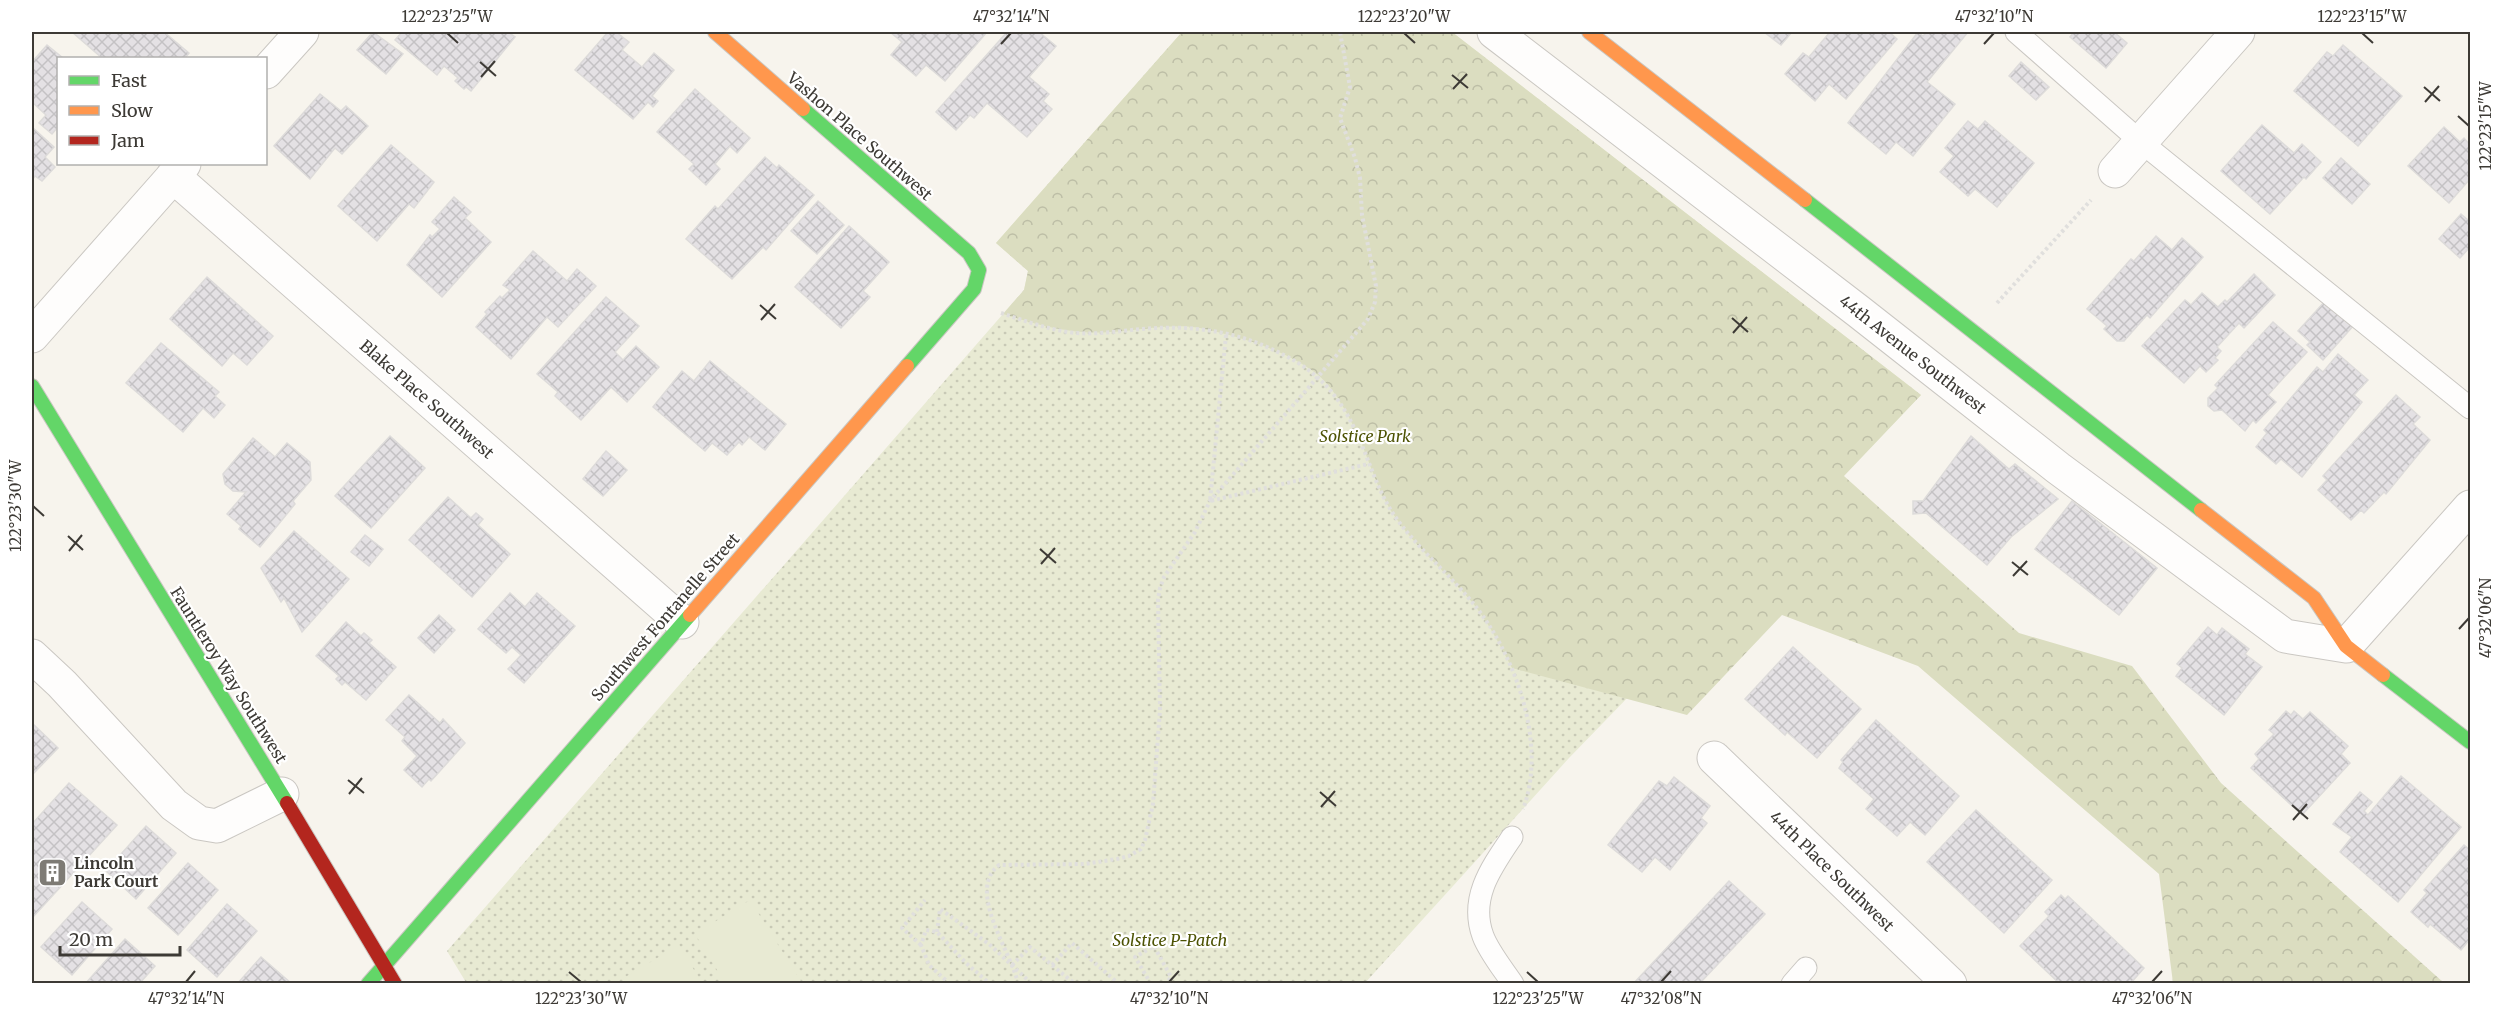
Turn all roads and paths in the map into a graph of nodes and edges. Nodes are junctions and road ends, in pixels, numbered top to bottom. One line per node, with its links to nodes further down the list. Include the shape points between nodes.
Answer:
1 (302, 32): 8 (street)
2 (715, 32): 12 (street, Vashon Place Southwest, via 969,253)
3 (1340, 32): 17 (path, via 1350,87 1340,118 1360,178 1375,302 1368,319)
4 (1494, 32): 24 (street, 44th Avenue Southwest, via 2058,468 2285,636)
5 (1588, 32): 24 (street, 44th Avenue Southwest, via 2314,598)
6 (2016, 32): 9 (lane)
7 (2238, 32): 9 (street)
8 (267, 71)
9 (2141, 142): 11 (street); 19 (lane)
10 (178, 170): 16 (street); 23 (street, Blake Place Southwest)
11 (2105, 183): 13 (path)
12 (979, 270): 23 (street, Southwest Fontanelle Street, via 974,289)
13 (1995, 305)
14 (998, 312): 15 (path, via 1075,333 1196,328)
15 (1226, 335): 17 (path, via 1265,346); 21 (path)
16 (32, 336)
17 (1318, 376): 20 (path, via 1330,388 1356,431); 21 (path)
18 (32, 386): 28 (street, Fauntleroy Way Southwest)
19 (2470, 408)
20 (1368, 464): 21 (path); 29 (path, via 1392,513 1473,604 1512,668 1527,720 1532,760 1530,792)
21 (1210, 501): 34 (path, via 1160,588 1160,710 1153,804 1145,840 1141,849 1117,860 1005,865 994,869 987,882 991,908 999,939)
22 (2470, 507): 24 (street)
23 (682, 622): 33 (street, Southwest Fontanelle Street)
24 (2346, 646): 26 (street, 44th Avenue Southwest)
25 (32, 656): 28 (street, via 174,805 199,823 217,826)
26 (2470, 742)
27 (1714, 758): 47 (street, 44th Place Southwest)
28 (282, 794): 33 (street, Fauntleroy Way Southwest)
29 (1512, 837): 46 (lane, via 1491,868 1476,906 1483,936)
30 (925, 900): 32 (path, via 902,928)
31 (937, 932): 32 (path, via 926,930); 34 (path, via 940,909); 39 (path)
32 (921, 945): 38 (path, via 930,965)
33 (384, 965): 36 (street, Southwest Fontanelle Street); 37 (street, Fauntleroy Way Southwest)
34 (1012, 965): 35 (path, via 1030,947); 40 (path); 41 (path)
35 (1052, 965): 42 (path); 43 (path, via 1072,943)
36 (368, 984)
37 (395, 984)
38 (950, 984)
39 (990, 984)
40 (1018, 984)
41 (1032, 984)
42 (1075, 984)
43 (1119, 984)
44 (1151, 984): 45 (path, via 1135,957 1154,946 1171,977)
45 (1166, 984)
46 (1512, 984)
47 (1950, 984)

